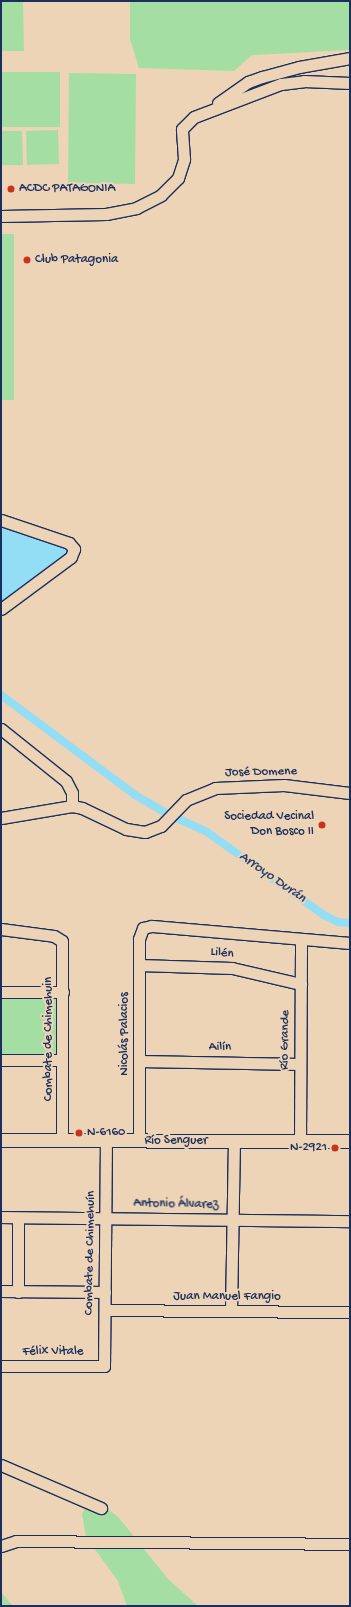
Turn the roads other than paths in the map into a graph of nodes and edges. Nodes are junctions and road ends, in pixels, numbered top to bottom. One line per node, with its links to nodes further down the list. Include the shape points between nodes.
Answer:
1 (350, 58): 3 (street, via 299,67 248,82)
2 (350, 83): 3 (street, via 304,81 281,84)
3 (206, 112): 4 (street, via 184,124 181,135 184,159 178,178 148,202 136,208 106,214)
4 (1, 216)
5 (1, 520): 6 (street, via 69,543 74,549 71,557)
6 (1, 609)
7 (1, 729): 8 (street)
8 (6, 739): 10 (street, via 66,781 72,793)
9 (350, 793): 10 (street, José Domene, via 284,785 215,788 190,798 161,826 145,832 126,829 82,808)
10 (72, 806): 11 (street, José Domene)
11 (1, 818)
12 (1, 930): 18 (street, Combate de Chimehuin, via 61,939)
13 (301, 939): 14 (street); 15 (street, Nicolás Palacios, via 152,926 143,928 139,935); 16 (street, Río Grande)
14 (350, 943)
15 (139, 965): 16 (street, Lilén, via 226,968); 21 (street, Nicolás Palacios)
16 (301, 984): 22 (street, Río Grande)
17 (1, 992): 18 (street)
18 (63, 992): 20 (street, Combate de Chimehuin)
19 (1, 1060): 20 (street)
20 (62, 1060): 24 (street, Combate de Chimehuin)
21 (139, 1061): 22 (street, Ailín); 26 (street, Nicolás Palacios)
22 (300, 1064): 28 (street, Río Grande)
23 (1, 1140): 24 (main road, Río Senguer)
24 (62, 1140): 25 (main road, Río Senguer)
25 (106, 1140): 26 (main road, Río Senguer); 32 (street, Combate de Chimehuín)
26 (139, 1140): 27 (main road, Río Senguer)
27 (234, 1141): 28 (main road, Río Senguer); 33 (street)
28 (300, 1141): 29 (main road, Río Senguer)
29 (350, 1141)
30 (1, 1218): 31 (street, Antonio Álvarez)
31 (18, 1218): 32 (street, Antonio Álvarez); 36 (street)
32 (106, 1218): 33 (street, Antonio Álvarez); 37 (street, Combate de Chimehuín)
33 (233, 1219): 34 (street, Antonio Álvarez); 39 (street)
34 (350, 1221)
35 (1, 1292): 36 (street)
36 (18, 1292): 37 (street)
37 (105, 1292): 38 (street, Combate de Chimehuín)
38 (105, 1310): 39 (street, Juan Manuel Fangio); 42 (street, Combate de Chimehuín)
39 (231, 1311): 40 (street, Juan Manuel Fangio)
40 (350, 1312)
41 (1, 1366): 42 (street, Félix Vitale)
42 (104, 1366)
43 (1, 1464): 44 (street)
44 (101, 1508)
45 (350, 1544): 46 (street, via 16,1541)
46 (1, 1546)

